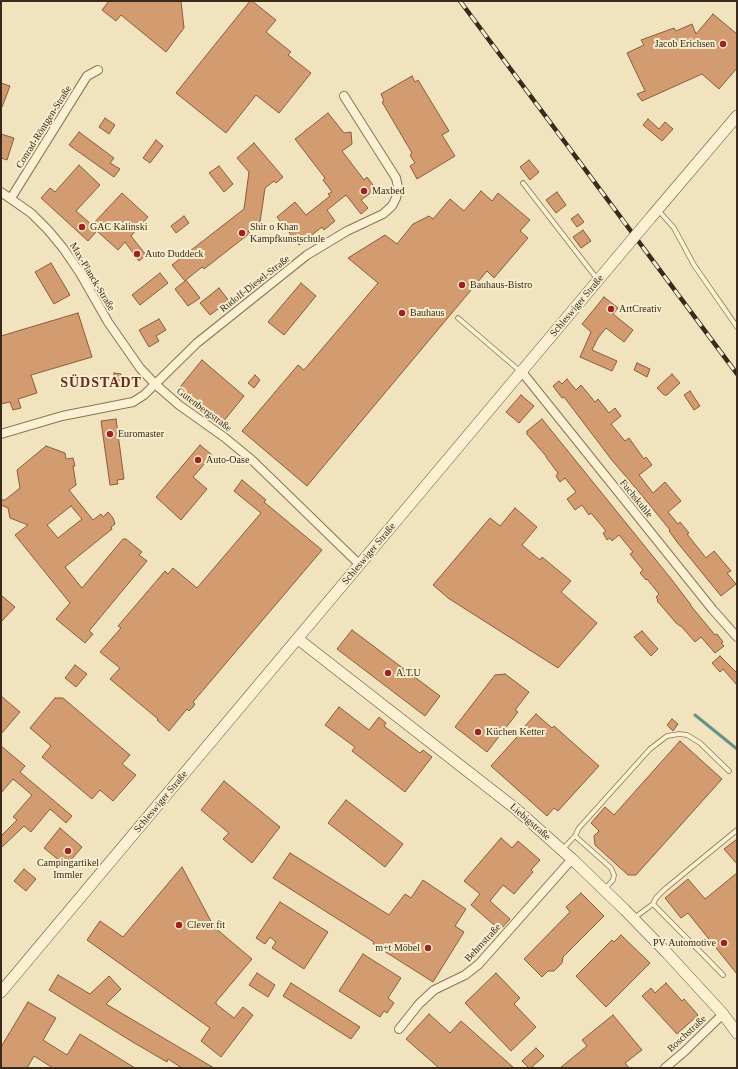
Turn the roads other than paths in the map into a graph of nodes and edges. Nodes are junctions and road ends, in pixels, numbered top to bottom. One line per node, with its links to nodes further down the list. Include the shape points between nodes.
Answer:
1 (98, 70): 6 (street, Conrad-Röntgen-Straße, via 87,76)
2 (344, 96): 12 (street, Rudolf-Diesel-Straße, via 396,178 398,188 392,206 383,214 347,231 307,255 197,343)
3 (737, 116): 7 (main road, Schleswiger Straße)
4 (523, 184): 8 (lane)
5 (1, 192): 6 (street, Max-Planck-Straße)
6 (11, 198): 12 (street, Max-Planck-Straße, via 31,213 63,248 108,322 140,368)
7 (655, 213): 8 (main road, Schleswiger Straße, bridge); 10 (lane, via 674,228 694,265)
8 (598, 281): 11 (main road, Schleswiger Straße)
9 (458, 318): 11 (lane)
10 (737, 327)
11 (522, 372): 14 (main road, Schleswiger Straße); 15 (street, Fuchskuhle)
12 (155, 384): 13 (street, via 133,402 62,416); 14 (street, Gutenbergstraße, via 252,460)
13 (1, 434)
14 (360, 565): 16 (main road, Schleswiger Straße)
15 (737, 637)
16 (298, 639): 20 (main road, Liebigstraße, via 516,809); 26 (main road, Schleswiger Straße)
17 (729, 770): 19 (lane, via 700,743 687,735 667,736 650,750 579,828)
18 (737, 830): 23 (lane, via 665,888)
19 (575, 836): 20 (lane); 22 (lane, via 610,868 614,875)
20 (562, 850): 21 (main road, Liebigstraße)
21 (572, 859): 22 (main road, Liebigstraße); 28 (street, Behmstraße, via 479,964 465,975 434,990)
22 (604, 890): 24 (main road, Liebigstraße)
23 (653, 904): 24 (lane); 25 (lane)
24 (633, 919): 27 (main road, Liebigstraße)
25 (723, 975)
26 (1, 992)
27 (723, 1014): 29 (main road, Liebigstraße); 30 (street, Boschstraße)
28 (399, 1029)
29 (737, 1033)
30 (665, 1068)

